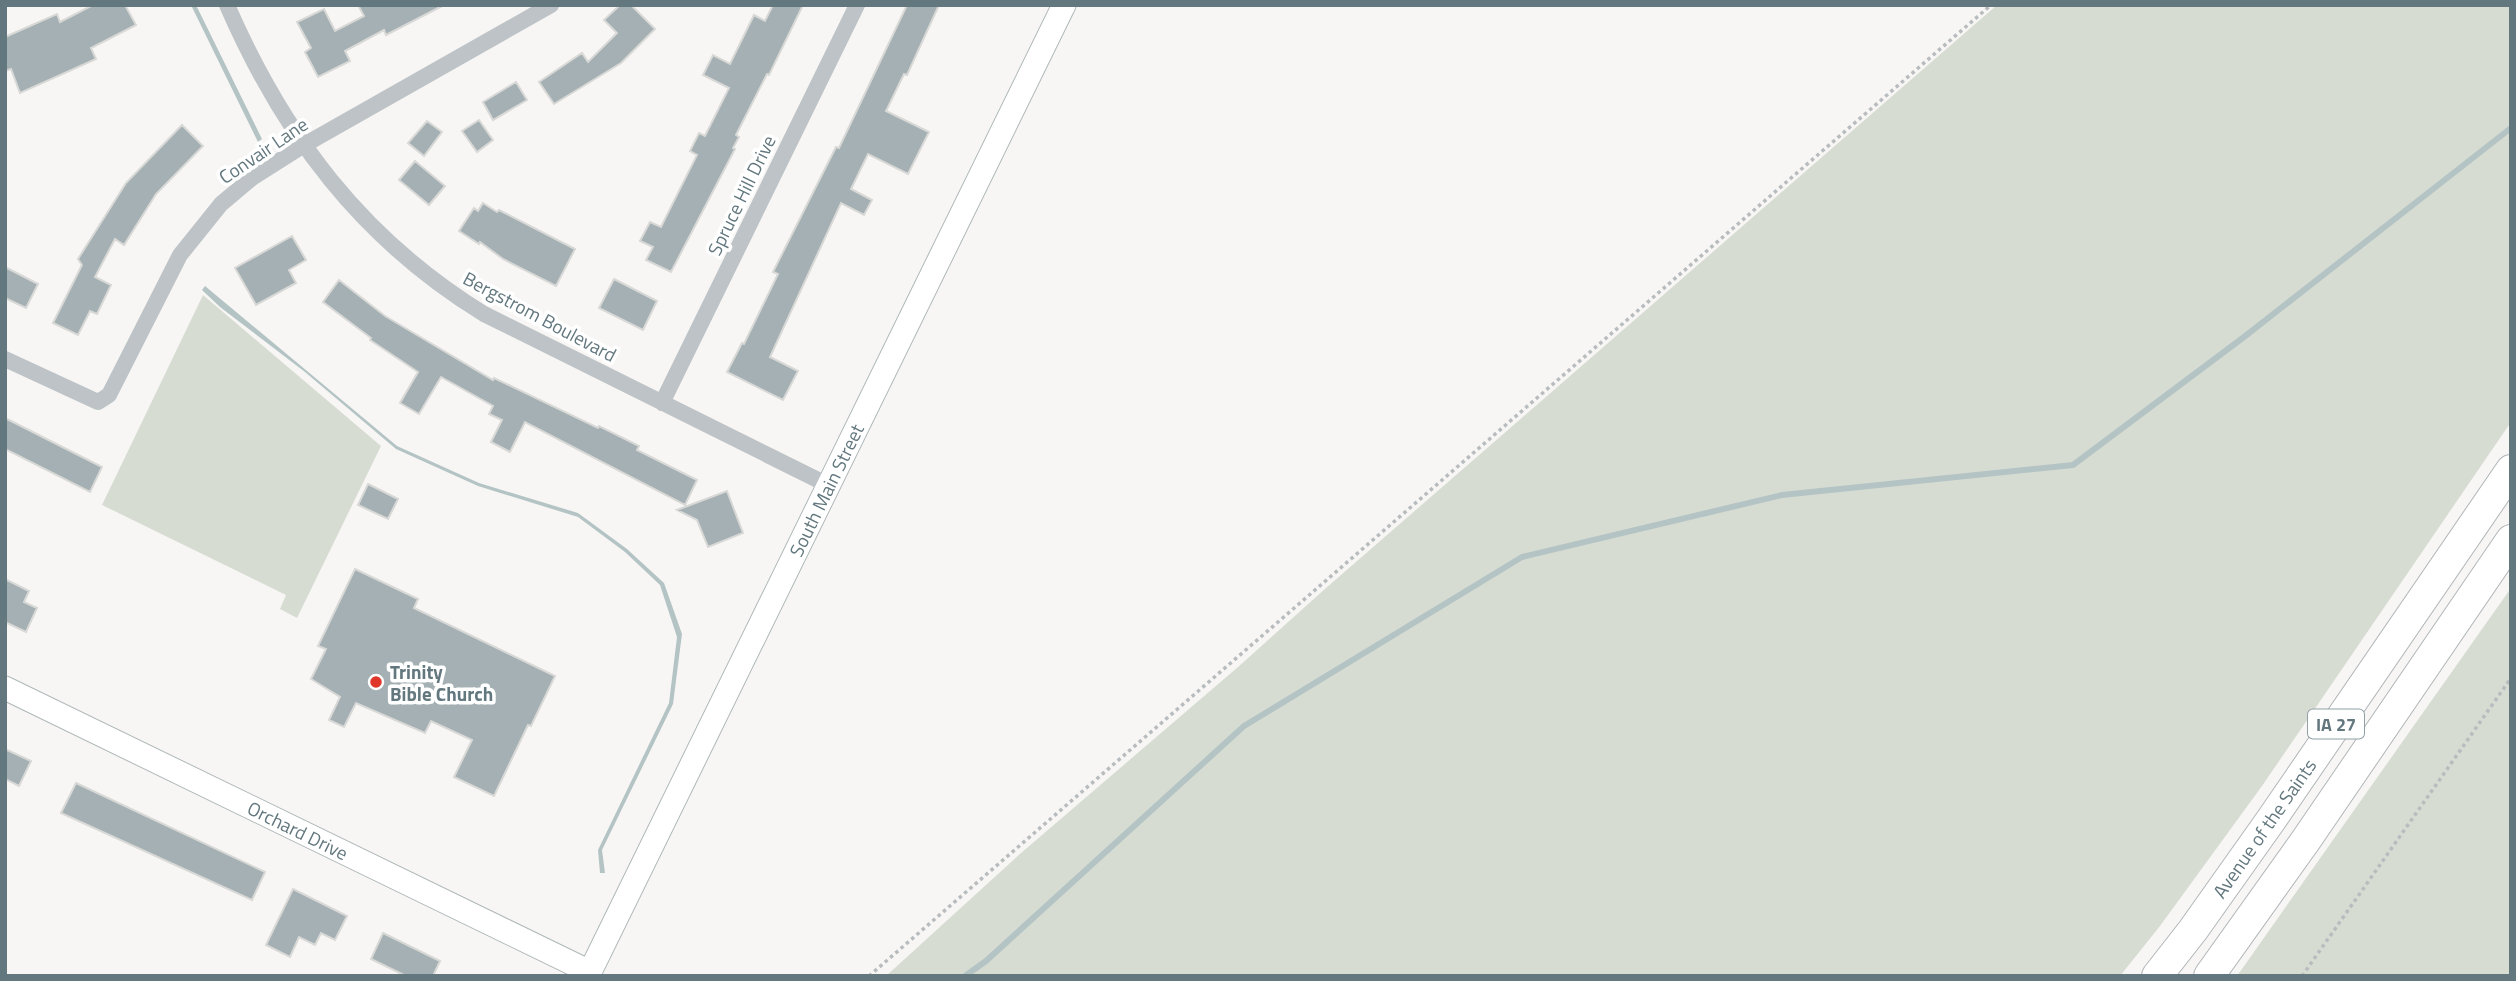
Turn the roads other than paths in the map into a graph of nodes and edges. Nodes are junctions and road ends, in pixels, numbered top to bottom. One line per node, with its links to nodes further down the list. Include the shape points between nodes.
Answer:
1 (227, 5): 5 (street, Bergstrom Boulevard, via 261,76)
2 (551, 5): 5 (street, Convair Lane)
3 (857, 5): 7 (street, Spruce Hill Drive)
4 (1064, 5): 9 (street, South Main Street)
5 (304, 145): 6 (street, Convair Lane, via 252,178 200,228 165,281 109,395 98,402); 7 (street, Bergstrom Boulevard, via 354,209 416,268 450,293)
6 (5, 359)
7 (662, 403): 9 (street, Bergstrom Boulevard)
8 (2511, 470): 13 (highway, Avenue of the Saints / IA 27, via 2263,831)
9 (828, 485): 12 (street, South Main Street)
10 (2511, 540): 14 (highway, Avenue of the Saints / IA 27)
11 (5, 688): 12 (street, Orchard Drive)
12 (589, 974)
13 (2157, 976)
14 (2209, 976)

